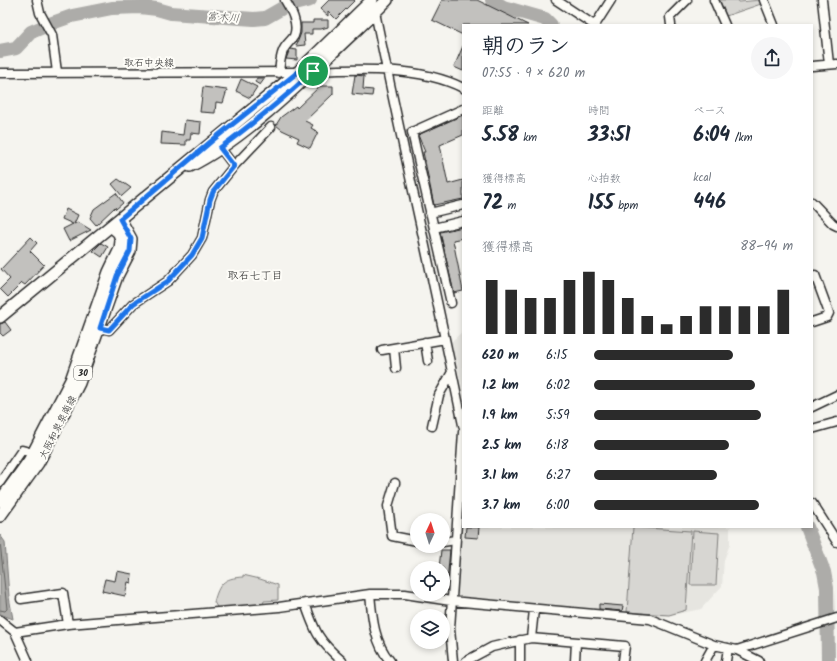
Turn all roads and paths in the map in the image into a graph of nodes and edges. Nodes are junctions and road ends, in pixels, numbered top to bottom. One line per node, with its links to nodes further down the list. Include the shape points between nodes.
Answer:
1 (37, 0): 23 (street, via 40,13 52,35)
2 (387, 0): 11 (main road)
3 (556, 0): 12 (street)
4 (572, 0): 12 (street)
5 (610, 0): 14 (street)
6 (687, 0): 15 (street, via 670,17)
7 (714, 0): 16 (street)
8 (764, 0): 17 (street)
9 (822, 0): 18 (street)
10 (287, 3): 25 (street, via 295,22 295,31 280,59)
11 (372, 5): 20 (main road); 21 (street); 24 (main road, via 318,51)
12 (567, 8): 13 (street)
13 (593, 24)
14 (596, 24)
15 (671, 24)
16 (725, 24)
17 (774, 24)
18 (833, 64): 19 (street)
19 (813, 66)
20 (313, 71): 21 (street, 取石中央線); 24 (street, 取石中央線); 31 (main road, via 255,121)
21 (387, 71): 26 (street, 取石中央線, via 412,72 442,79); 30 (street)
22 (0, 72): 23 (street, 取石中央線)
23 (57, 72): 25 (street, 取石中央線)
24 (298, 72): 25 (street, 取石中央線); 31 (main road)
25 (279, 73)
26 (462, 88)
27 (462, 109): 29 (street)
28 (272, 127): 32 (street)
29 (412, 132): 30 (street); 35 (street)
30 (401, 134): 46 (street)
31 (217, 143): 32 (street); 36 (main road, via 200,161 173,174)
32 (234, 166): 45 (street, via 213,192 202,238 192,255 168,281 133,304 109,330)
33 (813, 203): 39 (street)
34 (462, 205): 35 (street)
35 (430, 213): 40 (street)
36 (120, 219): 38 (main road); 45 (main road, 大阪和泉泉南線 / 30, via 131,239 130,251 117,276)
37 (462, 221): 40 (street)
38 (111, 226): 43 (main road); 60 (main road, 大阪和泉泉南線 / 30, via 119,233 120,249 109,272 71,380)
39 (837, 226)
40 (434, 228): 42 (street)
41 (813, 276): 44 (street, via 815,275 829,314)
42 (451, 304)
43 (1, 314)
44 (813, 322)
45 (100, 328): 65 (main road, 大阪和泉泉南線 / 30, via 79,383 38,463)
46 (445, 339): 47 (street); 52 (street)
47 (425, 342): 48 (street); 50 (street)
48 (394, 348): 49 (street); 51 (street)
49 (382, 350)
50 (428, 361)
51 (396, 368)
52 (452, 372): 55 (street); 57 (street, via 439,395)
53 (837, 396): 54 (street)
54 (813, 407)
55 (462, 420)
56 (837, 422): 58 (street)
57 (432, 426)
58 (813, 429)
59 (462, 446): 67 (street)
60 (33, 453): 61 (street, via 22,450); 63 (main road, 大阪和泉泉南線 / 30)
61 (0, 482)
62 (395, 483): 66 (street, via 388,506 392,536)
63 (0, 501)
64 (813, 504): 69 (street)
65 (0, 516)
66 (410, 540)
67 (455, 540): 68 (street); 72 (street)
68 (450, 541)
69 (837, 542)
70 (370, 594): 72 (street, via 405,594); 73 (street); 87 (street, via 378,640)
71 (21, 599): 77 (street, via 63,593)
72 (451, 601): 74 (street); 88 (street, via 450,638)
73 (305, 603): 77 (street, via 171,617); 86 (street, via 316,634)
74 (534, 610): 79 (street); 82 (street, via 650,619)
75 (837, 618): 84 (street)
76 (0, 620): 78 (street)
77 (68, 624): 78 (street)
78 (15, 632): 85 (street)
79 (531, 638): 80 (street); 81 (street)
80 (520, 640): 89 (street, via 492,647); 90 (street)
81 (576, 642): 91 (street); 92 (street, via 625,646)
82 (714, 645): 83 (street); 93 (street)
83 (728, 648): 84 (street); 94 (street)
84 (737, 650): 95 (street)
85 (28, 661)
86 (342, 661)
87 (390, 661)
88 (453, 661)
89 (466, 661)
90 (520, 661)
91 (575, 661)
92 (623, 661)
93 (705, 661)
94 (726, 661)
95 (759, 661)

